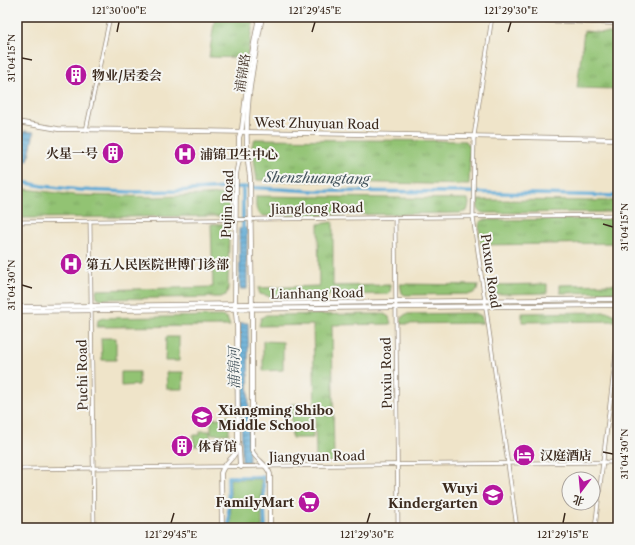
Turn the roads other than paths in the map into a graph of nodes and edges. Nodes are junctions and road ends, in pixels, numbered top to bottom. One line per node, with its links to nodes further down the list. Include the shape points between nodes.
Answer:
1 (110, 17): 10 (street)
2 (259, 17): 11 (street, Pujin Road)
3 (262, 17): 12 (street, 浦锦路, via 250,85)
4 (467, 17): 6 (street)
5 (595, 17): 7 (street)
6 (492, 18): 8 (street); 13 (street, Puxue Road)
7 (618, 18)
8 (618, 23)
9 (17, 122): 10 (street, West Zhuyuan Road, via 58,129)
10 (86, 130): 11 (street, West Zhuyuan Road)
11 (241, 132): 12 (street, West Zhuyuan Road); 19 (street, Pujin Road, via 235,180)
12 (246, 132): 13 (street, West Zhuyuan Road); 15 (street, 浦锦路)
13 (474, 136): 14 (street, West Zhuyuan Road); 17 (street, Puxue Road)
14 (618, 139)
15 (246, 141): 20 (street, Pujin Road)
16 (618, 215): 17 (street, Jianglong Road)
17 (473, 216): 18 (street, Jianglong Road); 24 (street, Puxue Road)
18 (395, 217): 20 (street, Jianglong Road); 25 (street, Puxiu Road)
19 (235, 219): 20 (street, Jianglong Road); 21 (street, Jianglong Road); 26 (street, Pujin Road)
20 (250, 219): 27 (street, Pujin Road)
21 (90, 221): 22 (street, Jianglong Road); 28 (street, Puchi Road)
22 (17, 222)
23 (618, 299): 24 (street, Lianhang Road)
24 (485, 300): 25 (street, Lianhang Road); 30 (street, Puxue Road)
25 (396, 302): 27 (street, Lianhang Road); 32 (street, Puxiu Road)
26 (237, 304): 27 (street, Lianhang Road); 28 (street, Lianhang Road); 33 (street, Pujin Road)
27 (250, 304): 34 (street, Pujin Road)
28 (91, 305): 31 (street, Lianhang Road); 36 (street, Puchi Road)
29 (618, 305): 30 (street, Lianhang Road)
30 (486, 306): 32 (street, Lianhang Road); 41 (street, Puxue Road)
31 (17, 307)
32 (395, 307): 34 (street, Lianhang Road); 42 (street, Puxiu Road)
33 (237, 309): 34 (street, Lianhang Road); 36 (street, Lianhang Road); 38 (street, Pujin Road)
34 (250, 309): 45 (street, Pujin Road, via 252,450)
35 (17, 311): 36 (street, Lianhang Road)
36 (91, 311): 46 (street, Puchi Road)
37 (618, 336): 39 (street)
38 (238, 442): 43 (street, Pujin Road, via 236,453); 44 (street, Pujin Road)
39 (603, 462): 40 (street, Jiangyuan Road); 41 (street, Jiangyuan Road); 53 (street)
40 (618, 462)
41 (508, 464): 42 (street, Jiangyuan Road); 52 (street, Puxue Road)
42 (397, 465): 45 (street, Jiangyuan Road); 51 (street, Puxiu Road)
43 (224, 467): 44 (street, Jiangyuan Road); 46 (street, Jiangyuan Road); 49 (street, via 221,473)
44 (241, 467): 45 (street, Jiangyuan Road)
45 (266, 467): 50 (street, Pujin Road, via 270,474)
46 (93, 468): 47 (street, Jiangyuan Road); 48 (street, Puchi Road)
47 (17, 469)
48 (94, 528)
49 (222, 528)
50 (270, 528)
51 (398, 528)
52 (517, 528)
53 (595, 528)

